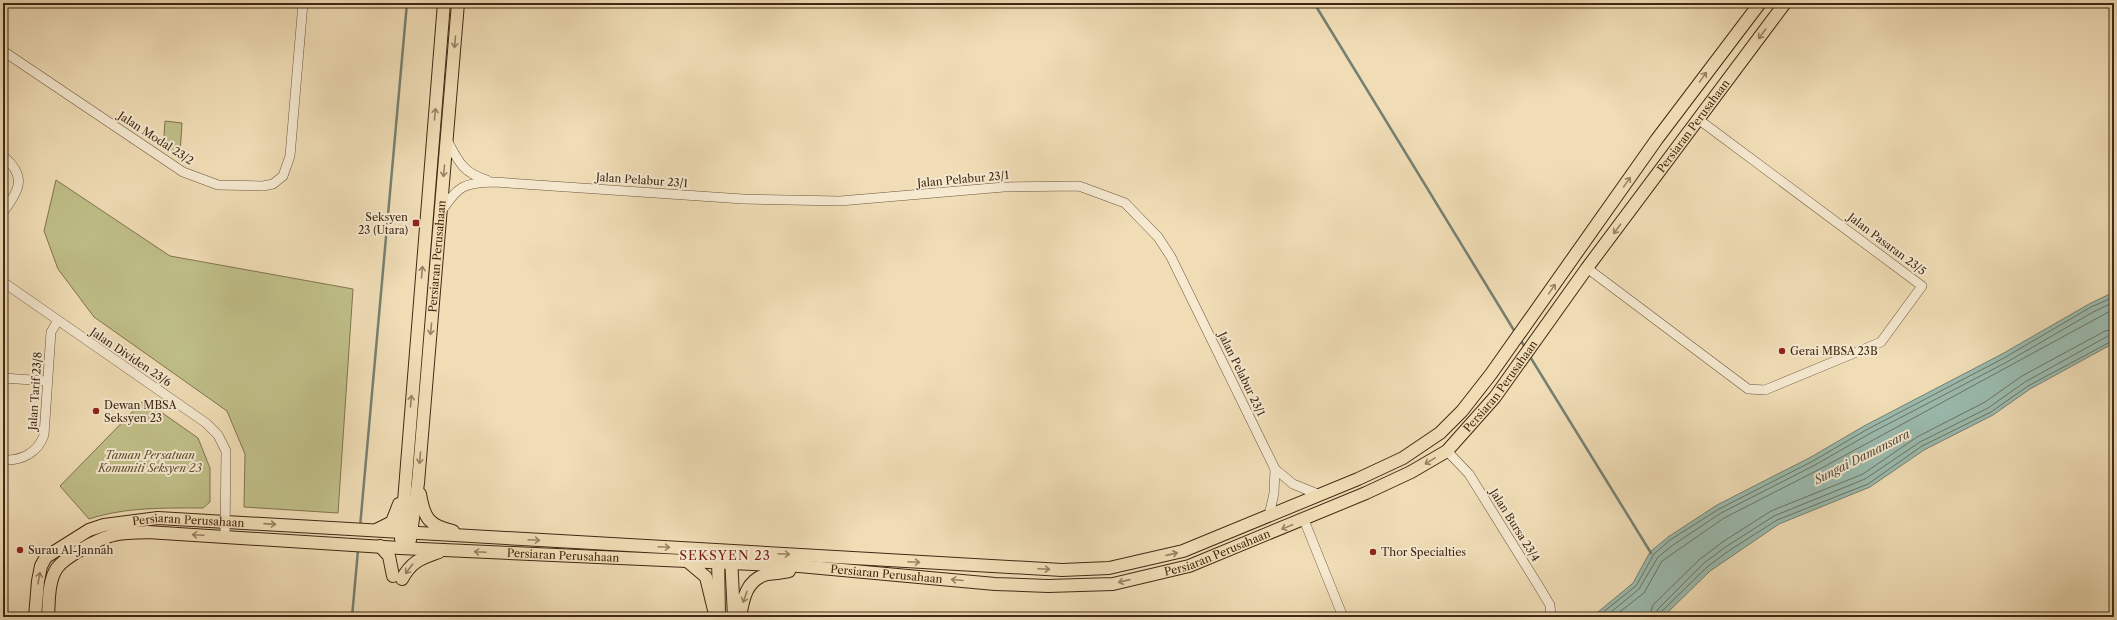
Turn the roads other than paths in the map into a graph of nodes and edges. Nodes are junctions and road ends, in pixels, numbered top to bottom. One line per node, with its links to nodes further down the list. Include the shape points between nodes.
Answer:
1 (304, 3): 6 (street, Jalan Modal 23/2, via 290,156 283,176 273,184 263,186 218,185 183,172)
2 (1760, 3): 23 (main road, Persiaran Perusahaan, one-way to 2, via 1403,458 1440,434 1462,411 1657,139)
3 (1785, 3): 7 (main road, Persiaran Perusahaan, one-way to 7)
4 (458, 5): 8 (main road, Persiaran Perusahaan, one-way to 8)
5 (443, 6): 21 (main road, Persiaran Perusahaan, one-way to 5)
6 (3, 51)
7 (1698, 119): 13 (main road, Persiaran Perusahaan, one-way to 13); 13 (street, Jalan Pasaran 23/5, via 1922,286 1881,342 1765,390 1748,389)
8 (446, 140): 10 (street, Jalan Pelabur 23/1, via 466,171); 12 (main road, Persiaran Perusahaan, one-way to 12)
9 (3, 156): 11 (street, via 15,166 20,178 19,188)
10 (494, 182): 12 (street, Jalan Pelabur 23/1, via 472,183 461,187); 20 (street, Jalan Pelabur 23/1, via 743,199 840,201 1048,185 1079,186 1102,194 1125,203 1158,237 1171,257)
11 (3, 212)
12 (440, 213): 22 (main road, Persiaran Perusahaan, one-way to 22)
13 (1587, 268): 18 (main road, Persiaran Perusahaan, via 1495,397)
14 (3, 282): 15 (street, Jalan Dividen 23/6)
15 (57, 322): 17 (street, Jalan Tarif 23/8, via 51,332); 26 (street, Jalan Dividen 23/6, via 206,423 218,435 226,451)
16 (3, 378): 17 (street)
17 (47, 381): 19 (street, Jalan Tarif 23/8, via 44,435 41,444 21,458)
18 (1447, 451): 25 (main road, Persiaran Perusahaan, one-way to 25, via 1412,472); 47 (street, Jalan Bursa 23/4, via 1469,474 1550,605)
19 (3, 460)
20 (1275, 469): 23 (street, Jalan Pelabur 23/1, via 1293,484); 24 (street, Jalan Pelabur 23/1, via 1274,493)
21 (404, 482): 27 (main road, via 392,522); 28 (main road, Persiaran Perusahaan)
22 (418, 483): 28 (main road, Persiaran Perusahaan); 30 (main road, via 423,511 431,523 449,530)
23 (1320, 495): 24 (main road, Persiaran Perusahaan)
24 (1268, 516): 35 (main road, Persiaran Perusahaan, one-way to 24, via 1062,570 1109,568 1183,551)
25 (1304, 520): 39 (main road, Persiaran Perusahaan, one-way to 39, via 1189,566 1112,584 1018,585); 46 (street)
26 (225, 522): 27 (main road, Persiaran Perusahaan, one-way to 27); 29 (street, Jalan Dividen 23/6); 40 (main road, Persiaran Perusahaan, one-way to 26, via 38,581 46,557 89,530 104,524 158,518)
27 (370, 531): 28 (main road, Persiaran Perusahaan)
28 (406, 533): 30 (main road, Persiaran Perusahaan); 32 (main road, Persiaran Perusahaan)
29 (225, 536): 31 (main road, Persiaran Perusahaan); 41 (main road, Persiaran Perusahaan, one-way to 41, via 147,532 118,534 99,540 66,559 56,568)
30 (507, 538): 34 (main road, Persiaran Perusahaan, one-way to 34)
31 (375, 546): 32 (main road, Persiaran Perusahaan); 33 (main road, one-way to 31, via 417,560 397,578 389,556)
32 (405, 548): 33 (main road, Persiaran Perusahaan)
33 (444, 550): 36 (main road, Persiaran Perusahaan, one-way to 33)
34 (718, 550): 35 (main road, Persiaran Perusahaan); 37 (main road)
35 (731, 551): 38 (main road)
36 (687, 561): 37 (main road, Persiaran Perusahaan); 42 (main road, via 706,577)
37 (718, 563): 38 (main road, Persiaran Perusahaan); 43 (main road)
38 (732, 563): 39 (main road, Persiaran Perusahaan); 44 (main road)
39 (799, 566): 45 (main road, one-way to 45, via 786,572 767,574 751,583 744,596)
40 (35, 617)
41 (48, 617)
42 (715, 617)
43 (719, 617)
44 (734, 617)
45 (740, 617)
46 (1343, 617)
47 (1551, 617)

